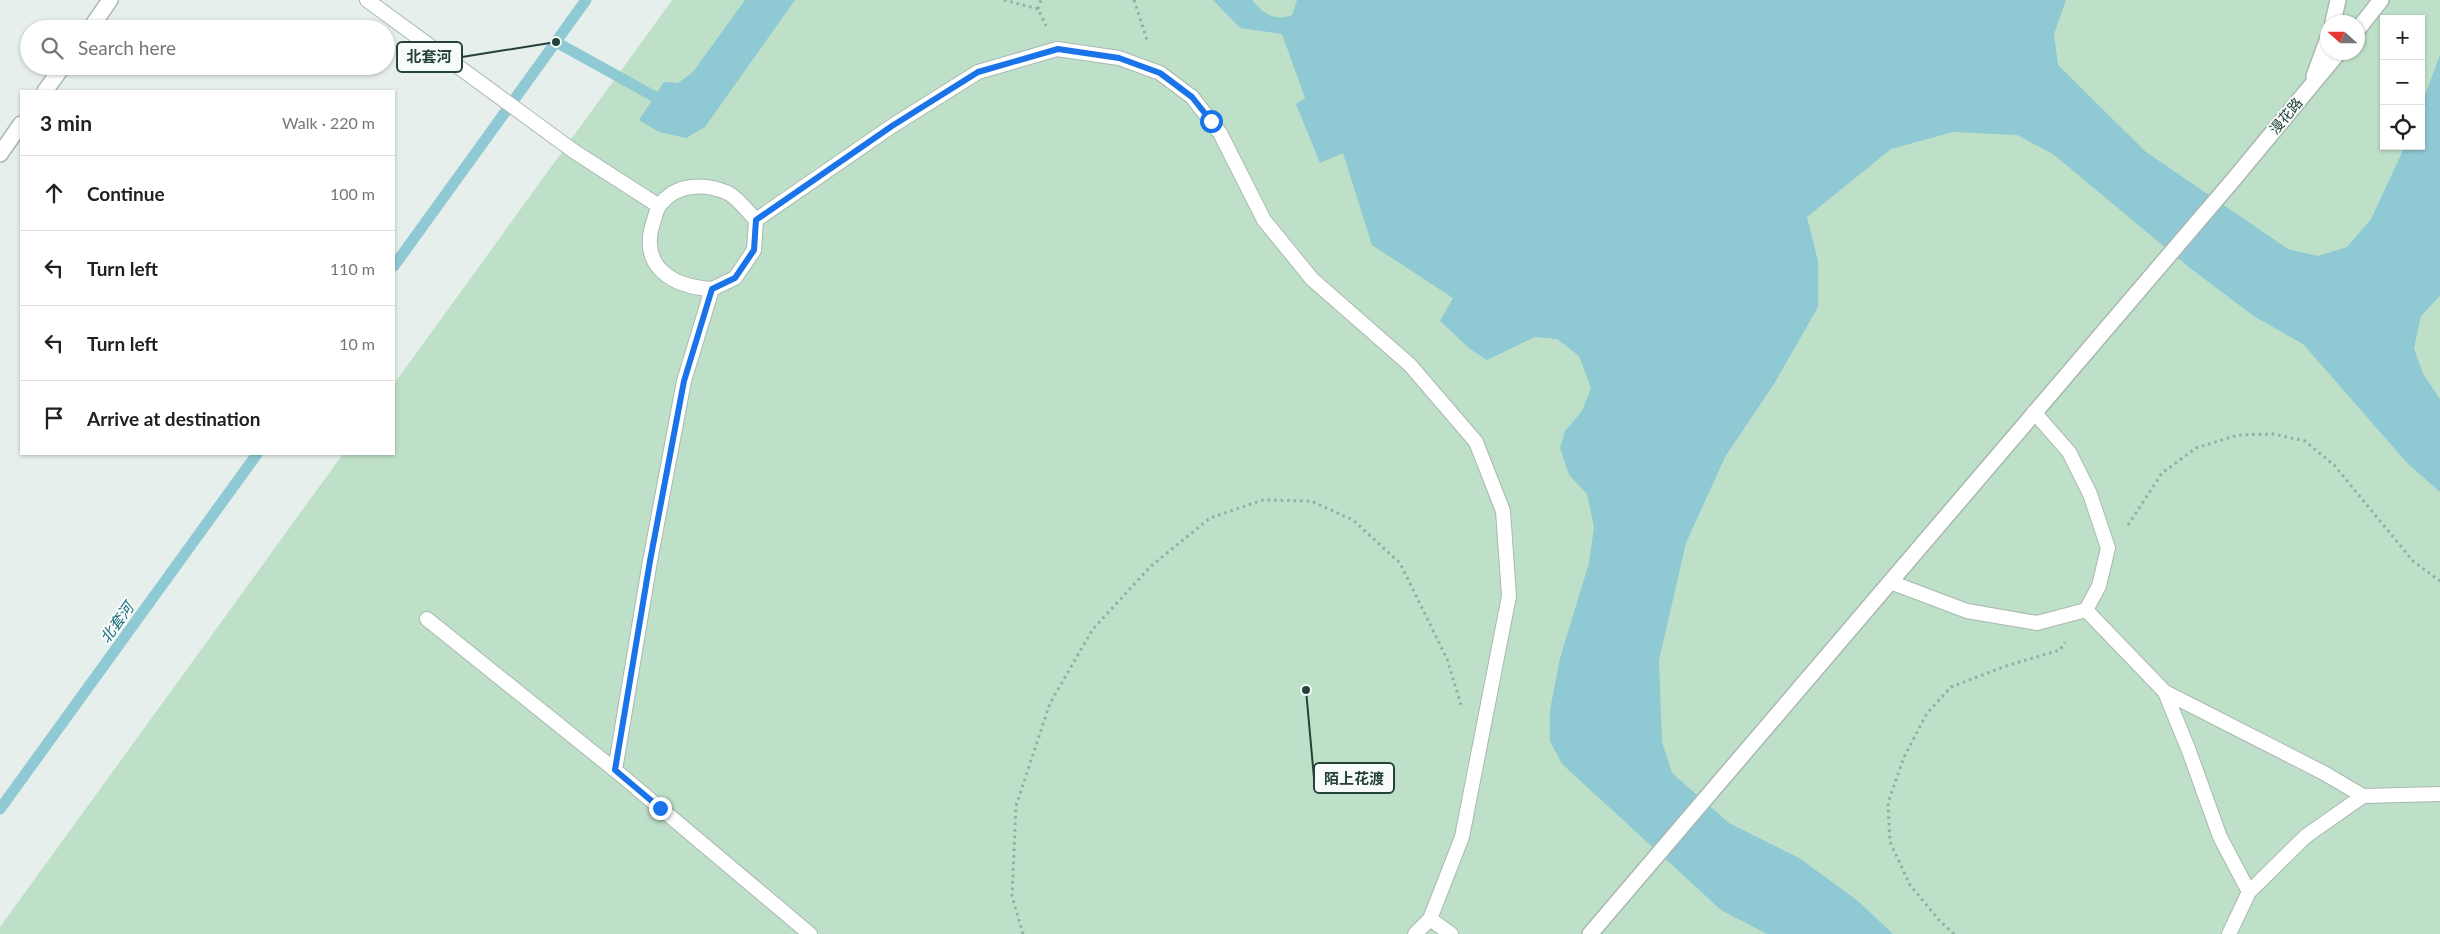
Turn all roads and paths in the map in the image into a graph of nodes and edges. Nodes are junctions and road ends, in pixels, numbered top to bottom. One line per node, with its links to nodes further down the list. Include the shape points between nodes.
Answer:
1 (110, 0): 10 (street)
2 (367, 0): 11 (lane)
3 (1004, 0): 8 (path)
4 (1041, 0): 8 (path)
5 (1134, 0): 17 (path)
6 (2338, 0): 9 (street)
7 (2381, 0): 13 (street)
8 (1038, 9): 14 (path)
9 (2335, 15)
10 (96, 20)
11 (395, 20)
12 (395, 20): 23 (lane, via 575,152)
13 (2365, 20)
14 (1058, 49): 17 (lane, via 1119,58); 24 (lane, via 978,72 892,126)
15 (2320, 60): 19 (street)
16 (2333, 60): 19 (street, 漫花路)
17 (1160, 73): 38 (lane, via 1192,97 1220,132 1264,220 1312,279 1410,365 1476,442 1503,511 1510,596 1462,837)
18 (57, 75): 20 (street)
19 (2310, 88): 26 (street, 漫花路)
20 (46, 90)
21 (20, 125): 22 (street)
22 (0, 154)
23 (659, 206): 24 (lane, via 674,191 699,185 730,194); 25 (lane, via 650,235 652,260 669,278 692,288)
24 (756, 220): 25 (lane, via 754,250 735,278)
25 (712, 289): 34 (lane, via 684,381)
26 (2034, 412): 27 (lane, via 2069,452 2090,494); 29 (street, 漫花路)
27 (2108, 548): 28 (path, via 2128,526 2162,473 2196,448 2238,435 2273,434 2305,441 2334,464 2413,561); 30 (lane, via 2100,586)
28 (2440, 581)
29 (1890, 582): 30 (lane, via 1967,611 2037,623); 43 (street, 漫花路)
30 (2086, 610): 32 (lane); 44 (path, via 2060,650 1951,687 1927,713 1904,757 1888,803 1890,842 1910,885)
31 (427, 619): 34 (lane)
32 (2165, 692): 36 (lane); 37 (lane, via 2220,837)
33 (1463, 712): 40 (path, via 1447,659 1400,563 1354,520 1311,501 1263,500 1210,518 1151,566 1093,629 1050,703 1016,806 1012,896)
34 (615, 770): 39 (lane)
35 (2440, 794): 36 (lane)
36 (2363, 796): 37 (lane, via 2306,836)
37 (2249, 892): 45 (lane)
38 (1430, 919): 41 (lane); 42 (lane)
39 (810, 934)
40 (1023, 934)
41 (1415, 934)
42 (1450, 934)
43 (1590, 934)
44 (1954, 934)
45 (2229, 934)

